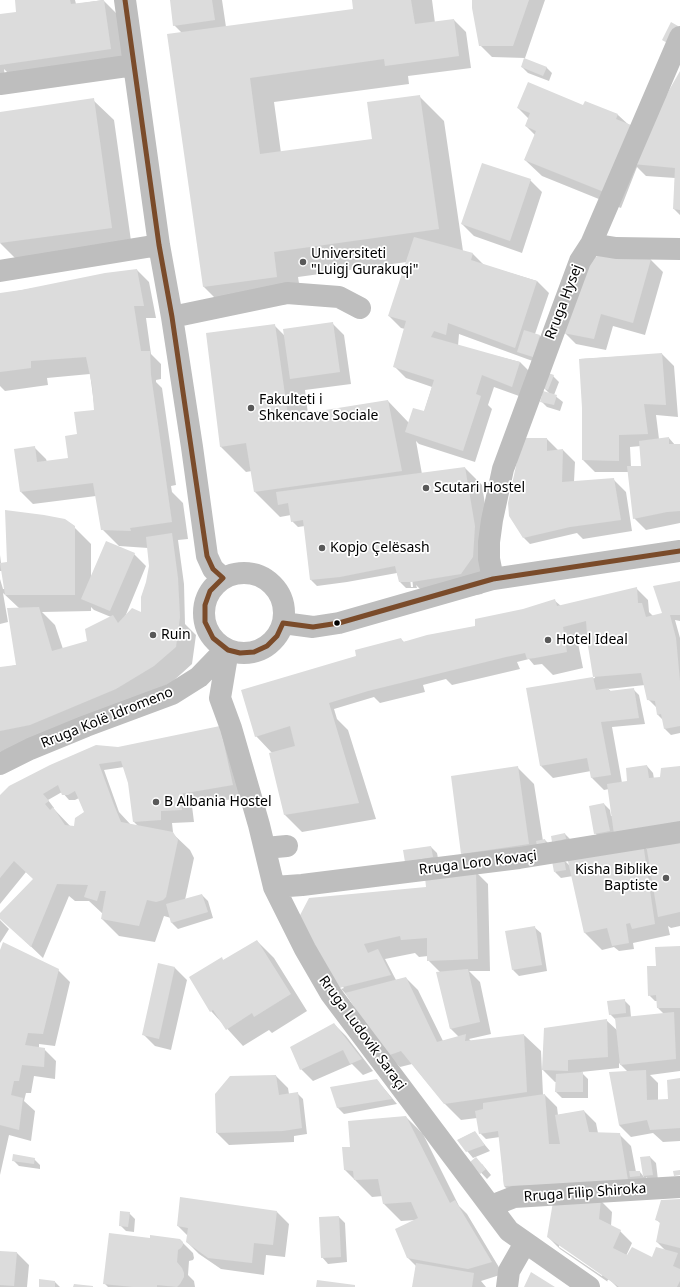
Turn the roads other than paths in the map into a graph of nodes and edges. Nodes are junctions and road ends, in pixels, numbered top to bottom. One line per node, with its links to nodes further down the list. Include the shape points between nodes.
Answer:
1 (125, 0): 3 (street)
2 (680, 37): 6 (street, Rruga Hysej)
3 (134, 66): 4 (street); 5 (street)
4 (0, 84)
5 (159, 244): 8 (street); 10 (street)
6 (591, 244): 7 (street, via 616,248); 13 (street, Rruga Hysej, via 580,261 503,469 489,542)
7 (680, 249)
8 (0, 271)
9 (360, 308): 10 (street, via 340,297 287,293)
10 (172, 317): 12 (street, via 207,556)
11 (680, 551): 13 (street)
12 (223, 578): 14 (street, via 246,573 268,580 278,592 284,607); 15 (street, via 210,591 205,605 205,622 213,638)
13 (493, 579): 14 (street, via 339,623 313,627)
14 (283, 623): 15 (street, via 277,636 267,646 254,652 240,653)
15 (227, 649): 16 (street, Rruga Kolë Idromeno, via 199,677 172,694 86,726); 18 (street, Rruga Ludovik Saraçi, via 220,698 276,847)
16 (0, 764)
17 (680, 832): 18 (street, Rruga Loro Kovaçi, via 519,858)
18 (274, 887): 20 (street, Rruga Ludovik Saraçi, via 331,994)
19 (680, 1187): 20 (street, Rruga Filip Shiroka, via 514,1197)
20 (491, 1206): 21 (street, Rruga Ludovik Saraçi, via 508,1231)
21 (525, 1243): 22 (street, via 509,1271); 23 (street, Rruga Ludovik Saraçi)
22 (507, 1287)
23 (590, 1287)

